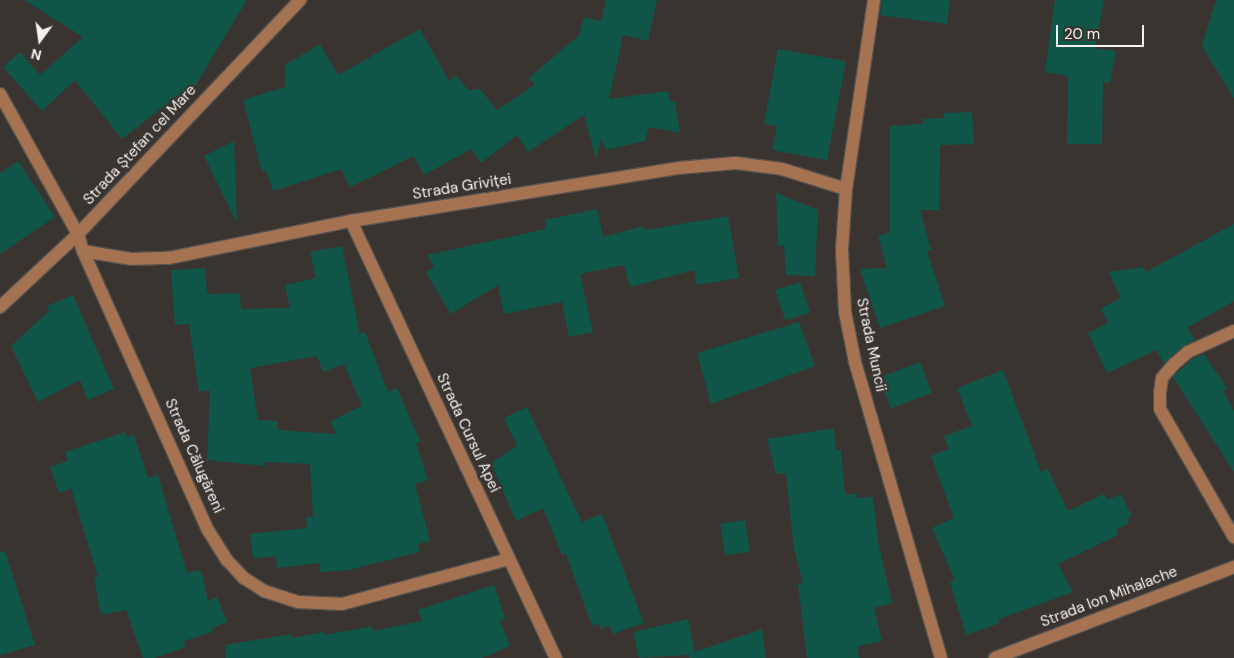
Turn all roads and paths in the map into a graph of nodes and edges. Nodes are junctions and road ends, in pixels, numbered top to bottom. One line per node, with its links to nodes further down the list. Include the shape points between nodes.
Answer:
1 (300, 0): 6 (street, Strada Ștefan cel Mare)
2 (874, 0): 4 (street, Strada Muncii)
3 (0, 94): 6 (street, Strada Călugăreni)
4 (846, 189): 5 (street, Strada Griviței, via 782,169 736,163 678,168); 14 (street, Strada Muncii, via 842,250 845,312 858,371)
5 (350, 222): 7 (street, Strada Griviței, via 169,258 132,259); 11 (street, Strada Cursul Apei)
6 (78, 234): 7 (street, Strada Călugăreni); 8 (street, Strada Ștefan cel Mare)
7 (83, 251): 11 (street, Strada Călugăreni, via 208,530 227,560 244,578 264,591 298,602 342,604)
8 (0, 307)
9 (1234, 330): 10 (street, via 1188,352 1162,378 1160,392 1160,409)
10 (1234, 537)
11 (509, 559): 13 (street, Strada Cursul Apei)
12 (1234, 566): 15 (street, Strada Ion Mihalache)
13 (556, 658)
14 (941, 658)
15 (995, 658)

